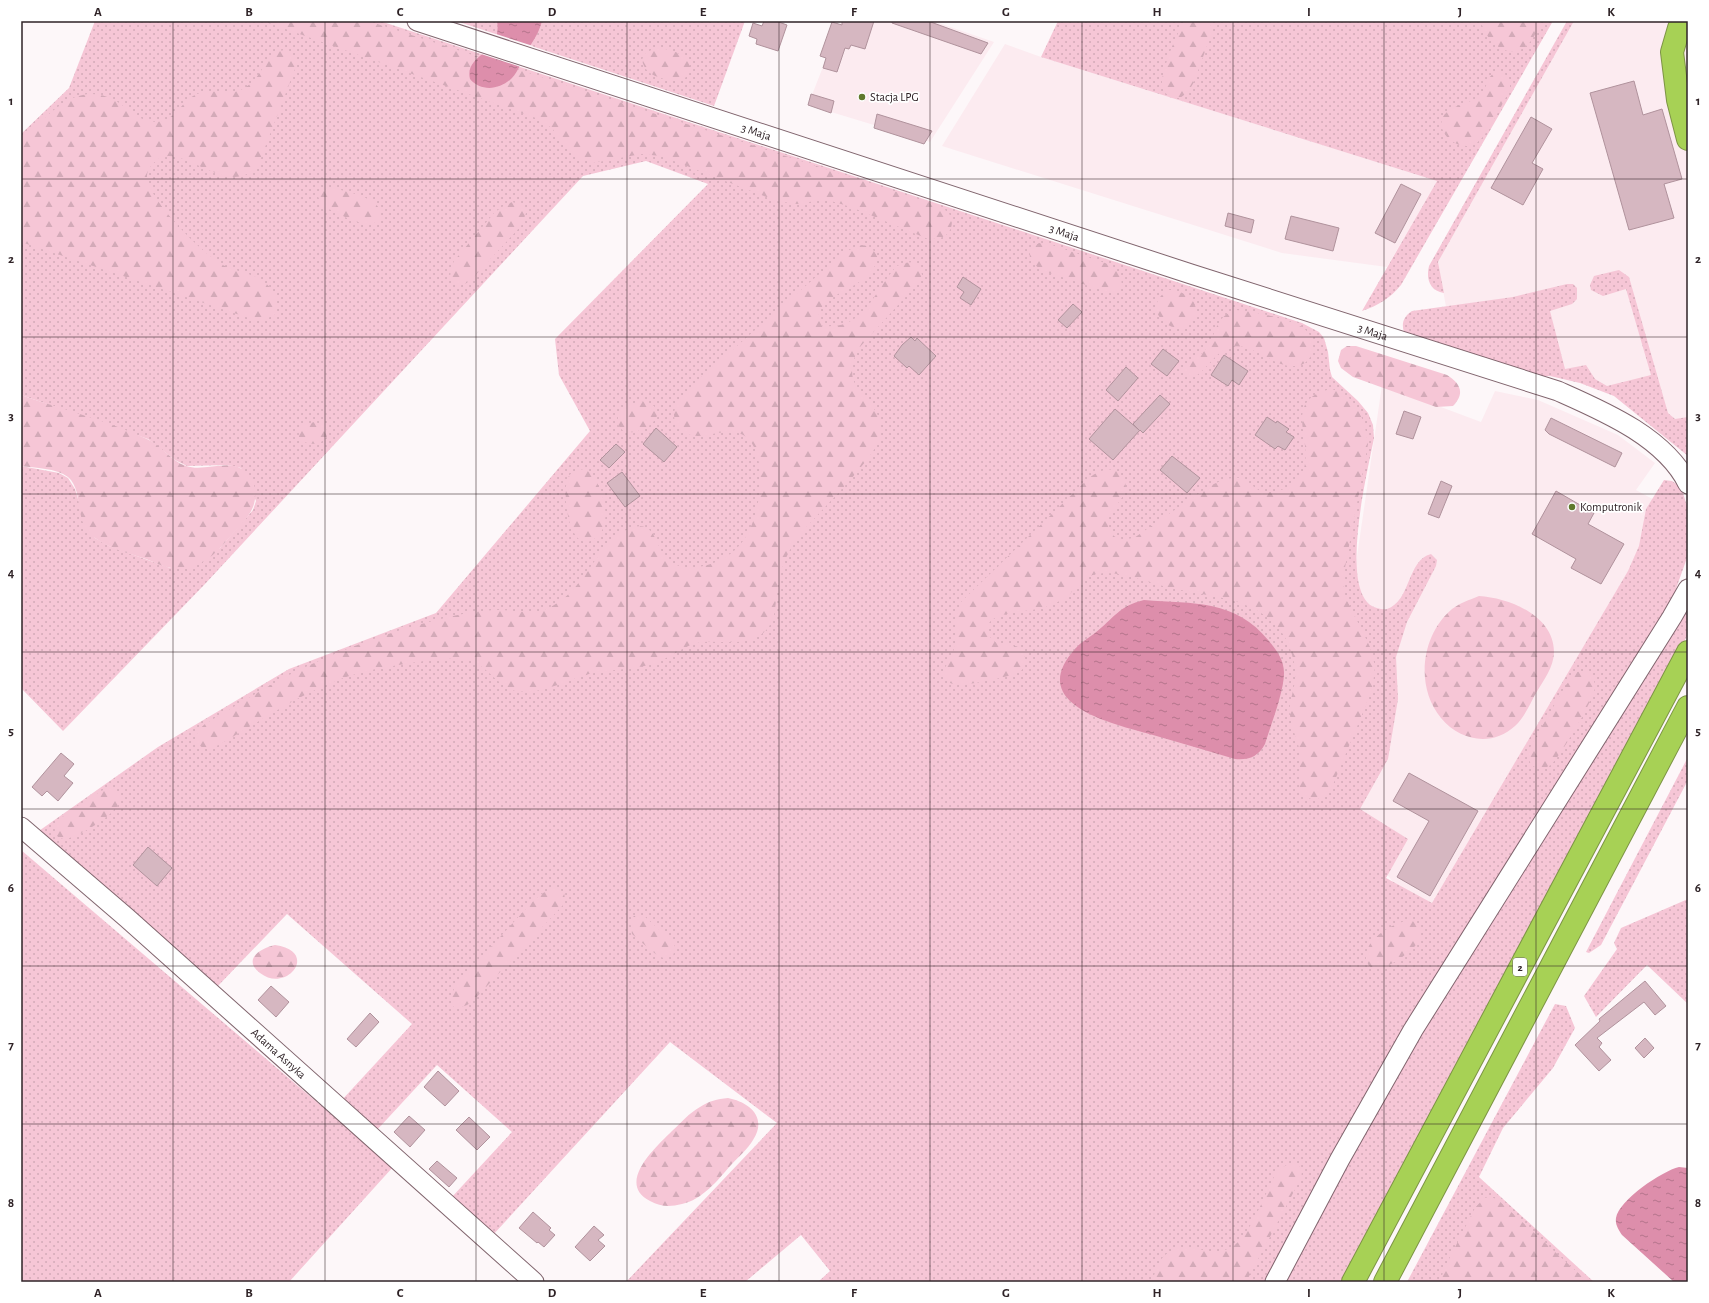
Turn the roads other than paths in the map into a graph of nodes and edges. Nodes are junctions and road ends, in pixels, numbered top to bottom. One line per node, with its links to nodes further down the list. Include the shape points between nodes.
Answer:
1 (417, 21): 6 (street, 3 Maja, via 1558,391 1614,417 1636,431 1673,461)
2 (1679, 28): 4 (highway, via 1672,52)
3 (1688, 54): 4 (highway)
4 (1683, 92): 5 (highway)
5 (1687, 128)
6 (1688, 484)
7 (1688, 589): 12 (street, via 1413,1030 1350,1140)
8 (1688, 652): 13 (highway, 2)
9 (1688, 707): 14 (highway, 2)
10 (21, 827): 11 (street, Adama Asnyka)
11 (534, 1282)
12 (1275, 1282)
13 (1353, 1282)
14 (1385, 1282)

